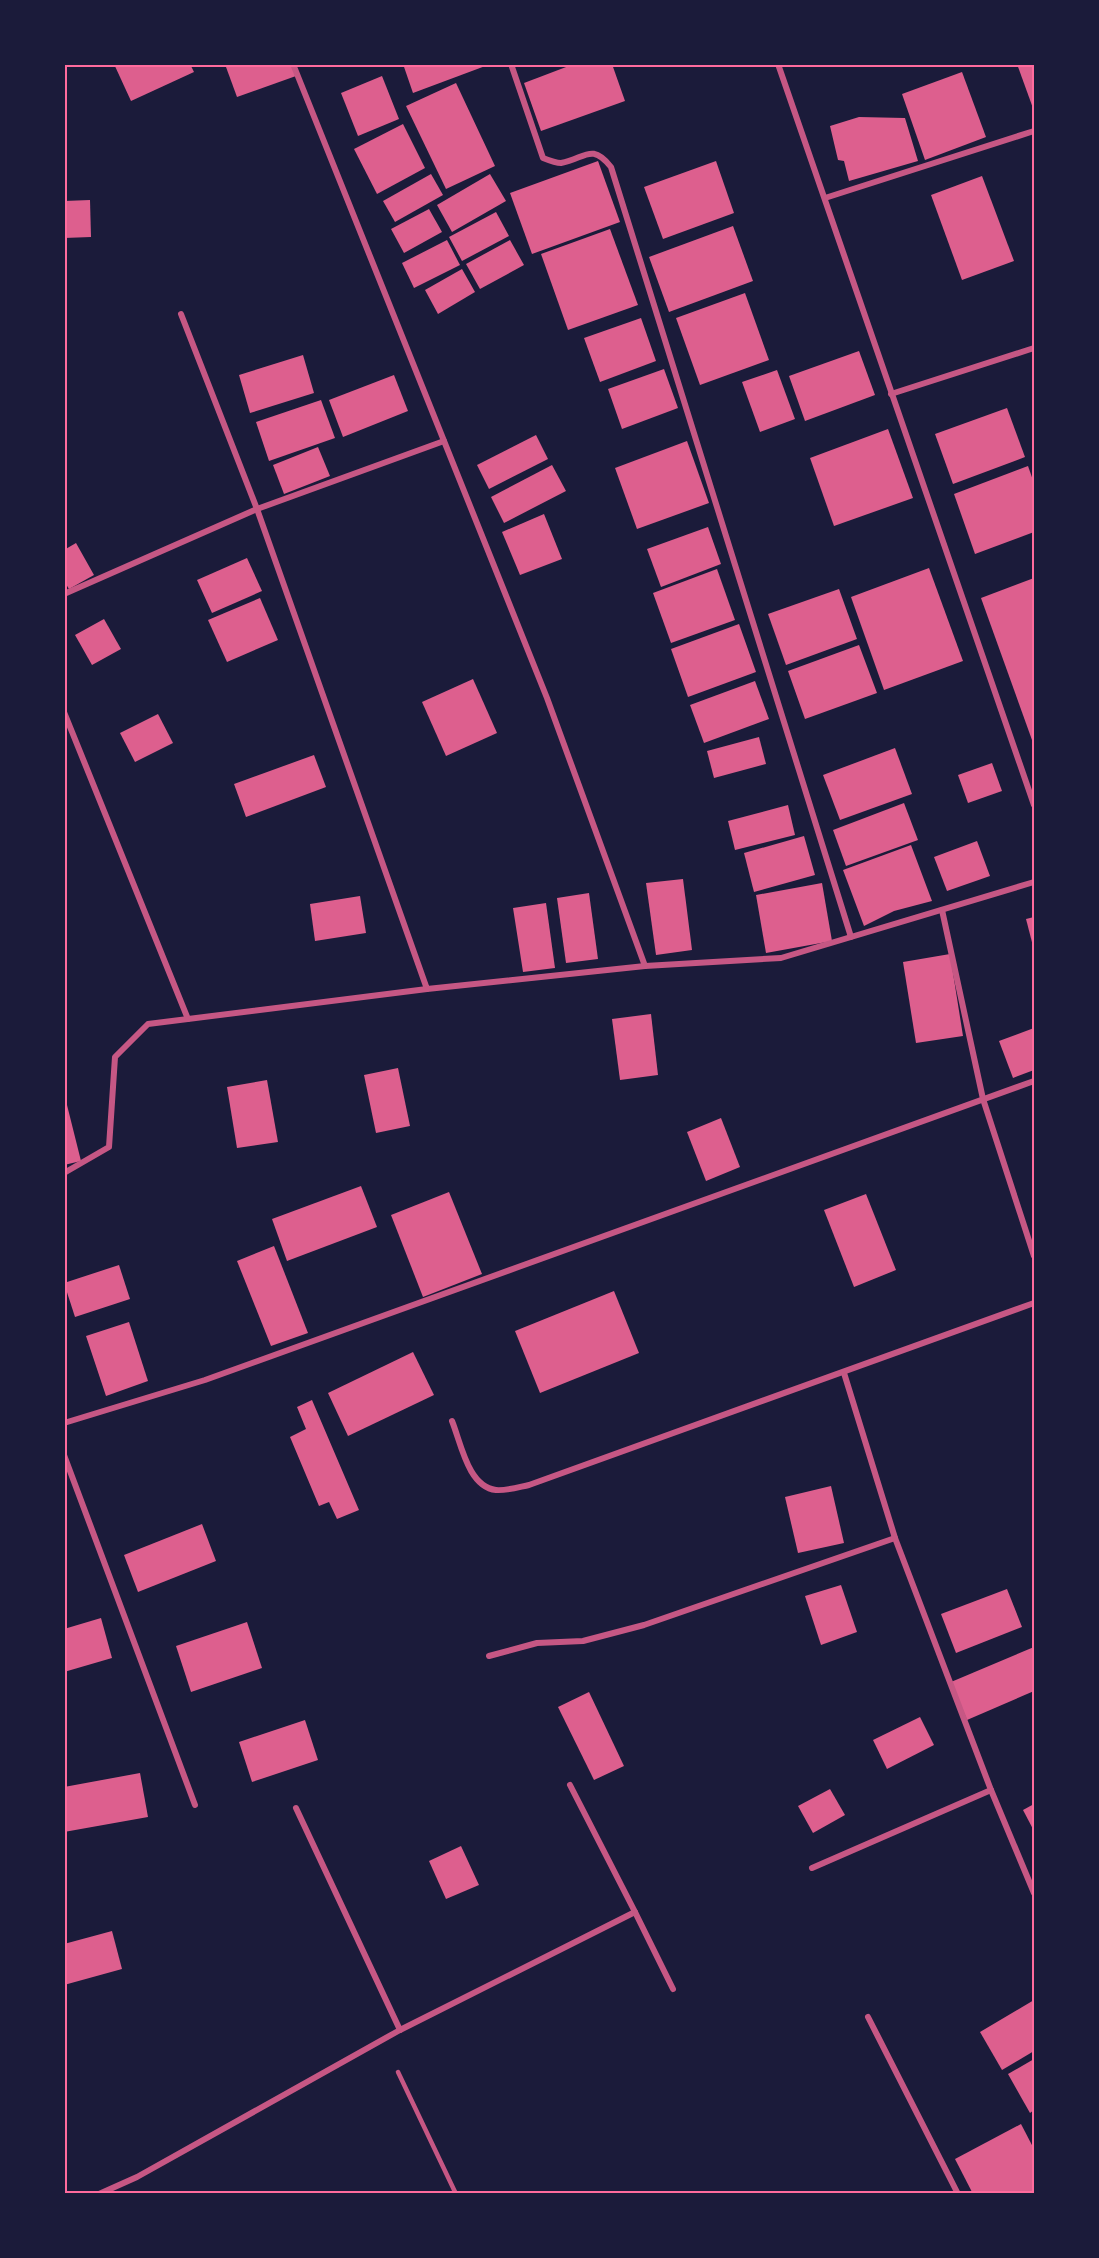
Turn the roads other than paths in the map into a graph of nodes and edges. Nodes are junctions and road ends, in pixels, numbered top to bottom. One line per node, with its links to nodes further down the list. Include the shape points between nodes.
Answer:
1 (293, 64): 9 (street)
2 (511, 64): 16 (street, via 543,158 559,163 590,152 602,156 611,167)
3 (778, 64): 5 (street)
4 (1035, 131): 5 (street)
5 (825, 198): 8 (street)
6 (181, 314): 10 (street)
7 (1035, 348): 8 (street)
8 (891, 394): 13 (street)
9 (444, 441): 10 (street); 17 (street, via 547,698)
10 (257, 509): 11 (street); 18 (street)
11 (64, 594)
12 (64, 712): 19 (street)
13 (1035, 805)
14 (1035, 882): 15 (street)
15 (942, 910): 16 (street); 21 (street)
16 (850, 937): 17 (street, via 781,958)
17 (645, 966): 18 (street)
18 (427, 989): 19 (street)
19 (188, 1019): 22 (street, via 148,1024 115,1057 109,1147)
20 (1035, 1081): 21 (street)
21 (983, 1099): 23 (street); 27 (street, via 216,1376)
22 (64, 1173)
23 (1035, 1256)
24 (1035, 1303): 25 (street)
25 (844, 1372): 26 (street, via 512,1489 496,1490 474,1478); 29 (street)
26 (452, 1421)
27 (64, 1423)
28 (64, 1455): 33 (street)
29 (895, 1538): 30 (street, via 644,1625 583,1641 537,1643); 32 (street)
30 (489, 1656)
31 (570, 1785): 37 (street)
32 (991, 1790): 35 (street); 36 (street)
33 (195, 1805)
34 (296, 1808): 40 (street)
35 (812, 1868)
36 (1035, 1893)
37 (635, 1912): 38 (street); 40 (street)
38 (673, 1989)
39 (868, 2017): 44 (street)
40 (400, 2030): 42 (street, via 137,2177)
41 (398, 2072): 43 (lane)
42 (99, 2193)
43 (456, 2193)
44 (958, 2193)

